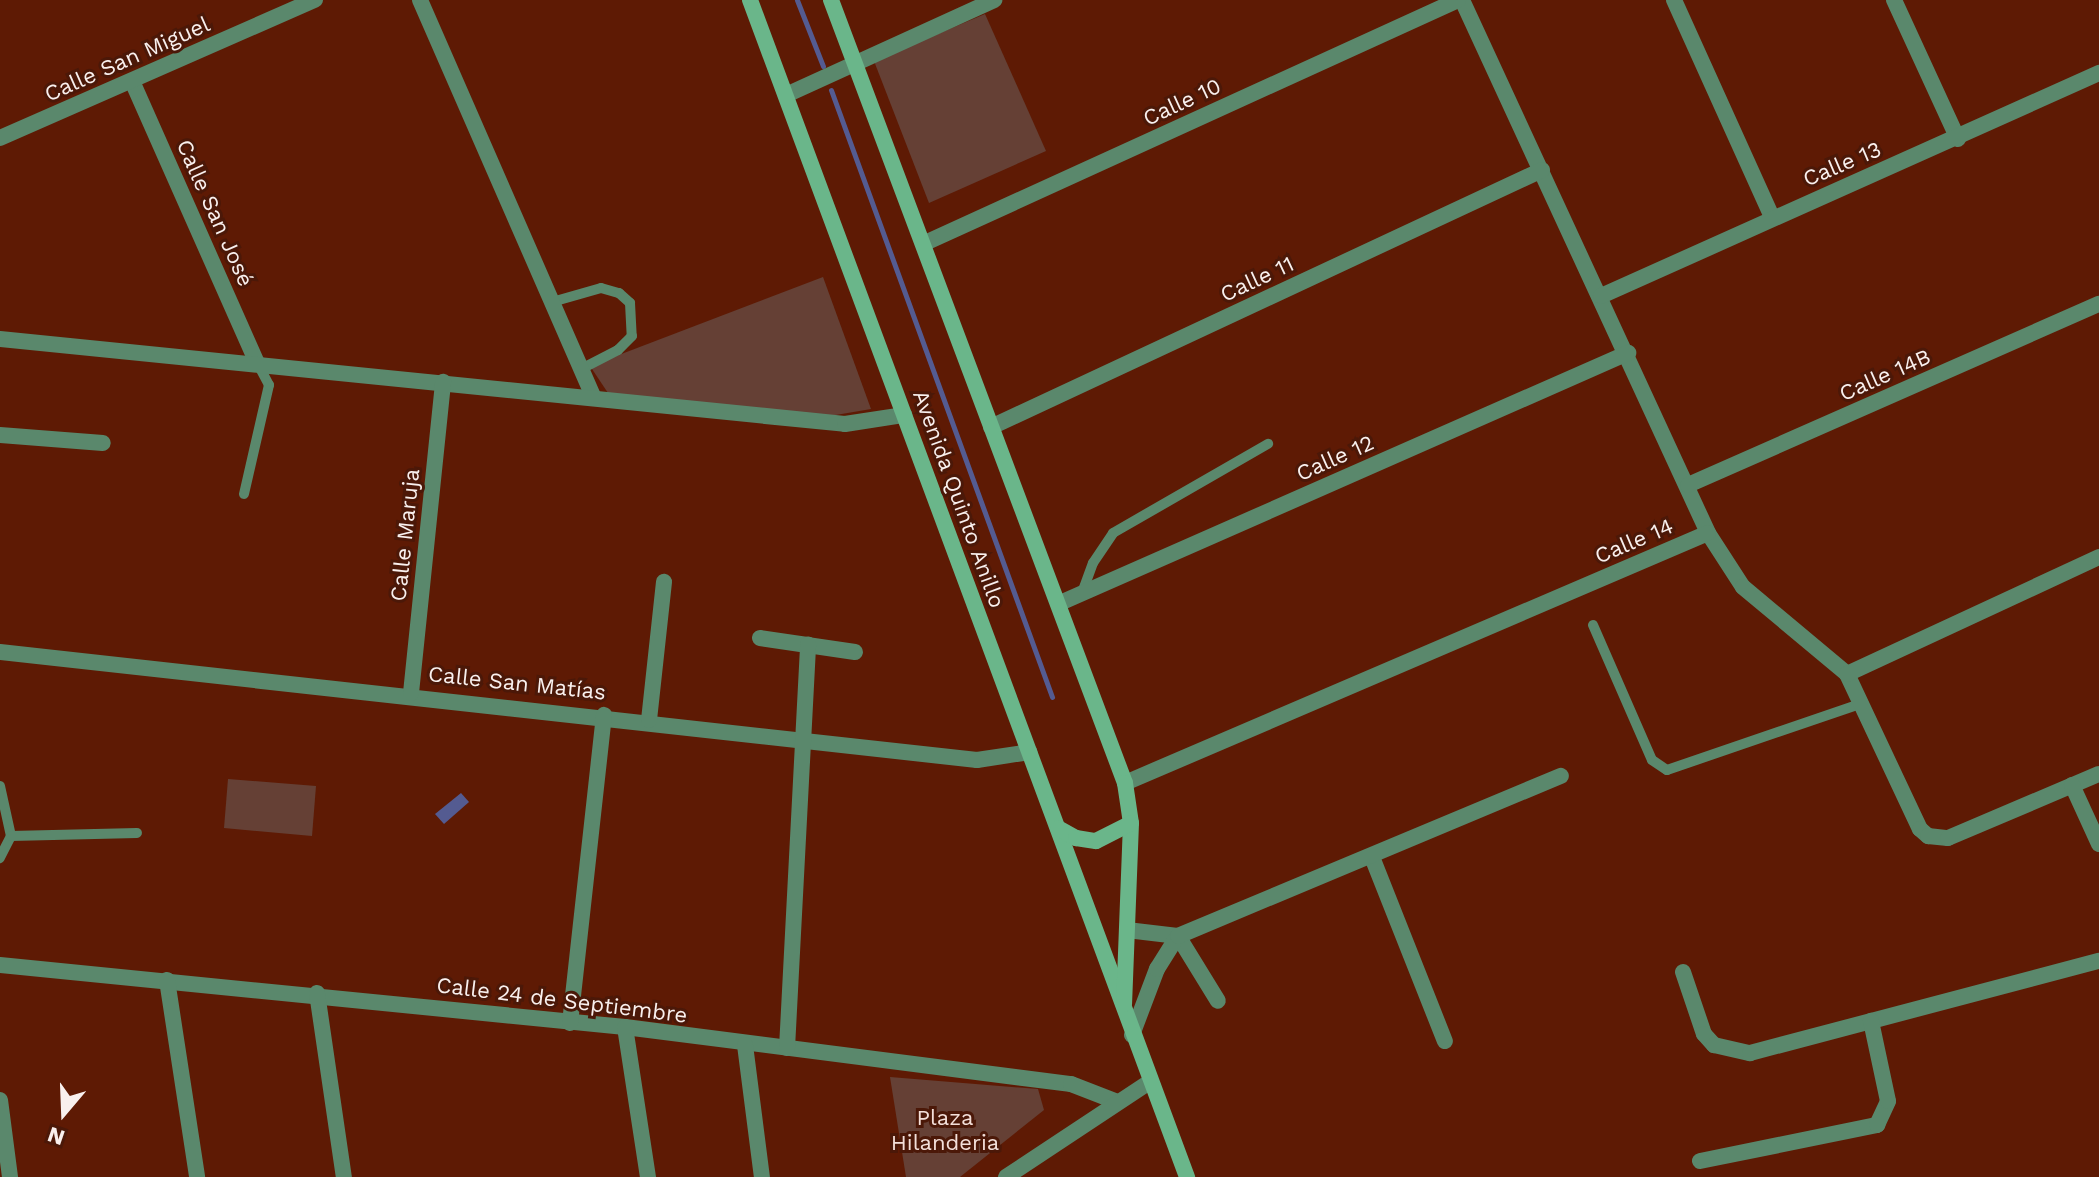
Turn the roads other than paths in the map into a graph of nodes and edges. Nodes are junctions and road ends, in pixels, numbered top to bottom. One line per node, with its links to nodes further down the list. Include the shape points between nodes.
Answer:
1 (315, 0): 11 (street, Calle San Miguel)
2 (420, 0): 19 (street)
3 (750, 0): 12 (main road, Avenida Quinto Anillo)
4 (831, 0): 9 (main road, Avenida Quinto Anillo)
5 (994, 0): 9 (street)
6 (1460, 0): 15 (street, Calle 14); 17 (street, Calle 10)
7 (1674, 0): 16 (street)
8 (1894, 0): 14 (street)
9 (855, 65): 12 (street); 17 (main road, Avenida Quinto Anillo)
10 (2099, 73): 14 (street, Calle 13)
11 (132, 81): 13 (street, Calle San Miguel); 23 (street, Calle San José)
12 (786, 95): 27 (main road, Avenida Quinto Anillo)
13 (0, 138)
14 (1958, 139): 16 (street, Calle 13)
15 (1542, 170): 18 (street, Calle 14); 28 (street, Calle 11)
16 (1772, 217): 18 (street, Calle 13)
17 (925, 243): 28 (main road, Avenida Quinto Anillo)
18 (1601, 296): 22 (street, Calle 14)
19 (552, 302): 24 (street); 24 (lane, via 601,288 630,303 632,336 618,350)
20 (2099, 306): 32 (street, Calle 14B)
21 (0, 339): 23 (street)
22 (1628, 353): 32 (street, Calle 14); 37 (street, Calle 12)
23 (257, 363): 25 (street); 33 (lane, via 269,385)
24 (581, 369): 26 (street)
25 (443, 382): 26 (street); 45 (street, Calle Maruja)
26 (594, 398): 27 (street, via 845,424)
27 (904, 415): 50 (main road, Avenida Quinto Anillo)
28 (991, 427): 38 (main road, Avenida Quinto Anillo)
29 (0, 435): 30 (street)
30 (103, 443)
31 (1268, 444): 37 (lane, via 1113,533)
32 (1688, 485): 34 (street, Calle 14)
33 (244, 494)
34 (1708, 533): 44 (street, via 1743,587); 53 (street, Calle 14)
35 (2099, 557): 44 (street)
36 (664, 582): 48 (street)
37 (1082, 593): 38 (street, Calle 12)
38 (1060, 603): 53 (main road, Avenida Quinto Anillo)
39 (1593, 625): 46 (lane, via 1652,760 1667,770)
40 (760, 638): 41 (street)
41 (808, 645): 43 (street); 49 (street)
42 (0, 652): 45 (street, Calle San Matías)
43 (855, 652)
44 (1847, 674): 46 (street)
45 (411, 693): 47 (street, Calle San Matías)
46 (1860, 704): 54 (street, via 1914,822 1928,836 1948,838)
47 (604, 715): 48 (street, Calle San Matías); 73 (street)
48 (649, 720): 49 (street, Calle San Matías)
49 (800, 737): 50 (street, Calle San Matías, via 977,760); 78 (street)
50 (1029, 752): 57 (main road, Avenida Quinto Anillo)
51 (2099, 774): 54 (street)
52 (1561, 776): 61 (street)
53 (1125, 783): 56 (main road, Avenida Quinto Anillo)
54 (2072, 785): 60 (street)
55 (0, 786): 59 (lane)
56 (1131, 823): 57 (main road, via 1096,841); 63 (main road, Avenida Quinto Anillo)
57 (1058, 828): 71 (main road, Avenida Quinto Anillo)
58 (137, 833): 59 (lane)
59 (11, 836): 62 (lane)
60 (2099, 844)
61 (1372, 857): 64 (street); 76 (street)
62 (0, 858)
63 (1127, 930): 64 (street); 71 (main road, Avenida Quinto Anillo)
64 (1178, 936): 70 (street); 75 (street, via 1157,969)
65 (2099, 961): 72 (street)
66 (0, 965): 68 (street, Calle 24 de Septiembre)
67 (1683, 972): 72 (street, via 1704,1034 1730,1051 1750,1053)
68 (167, 980): 69 (street, Calle 24 de Septiembre); 84 (street)
69 (317, 993): 73 (street, Calle 24 de Septiembre); 85 (street)
70 (1218, 1001)
71 (1124, 1014): 75 (main road, Avenida Quinto Anillo)
72 (1871, 1021): 82 (street, via 1888,1101 1877,1125)
73 (570, 1023): 74 (street, Calle 24 de Septiembre)
74 (625, 1027): 77 (street, Calle 24 de Septiembre); 86 (street)
75 (1132, 1035): 79 (main road, Avenida Quinto Anillo)
76 (1445, 1041)
77 (745, 1045): 78 (street, Calle 24 de Septiembre); 87 (street)
78 (787, 1048): 81 (street, Calle 24 de Septiembre, via 1071,1084)
79 (1148, 1083): 81 (street); 89 (main road, Avenida Quinto Anillo)
80 (0, 1100): 83 (street)
81 (1115, 1101): 88 (street)
82 (1700, 1161)
83 (10, 1177)
84 (197, 1177)
85 (344, 1177)
86 (648, 1177)
87 (762, 1177)
88 (1006, 1177)
89 (1187, 1177)

